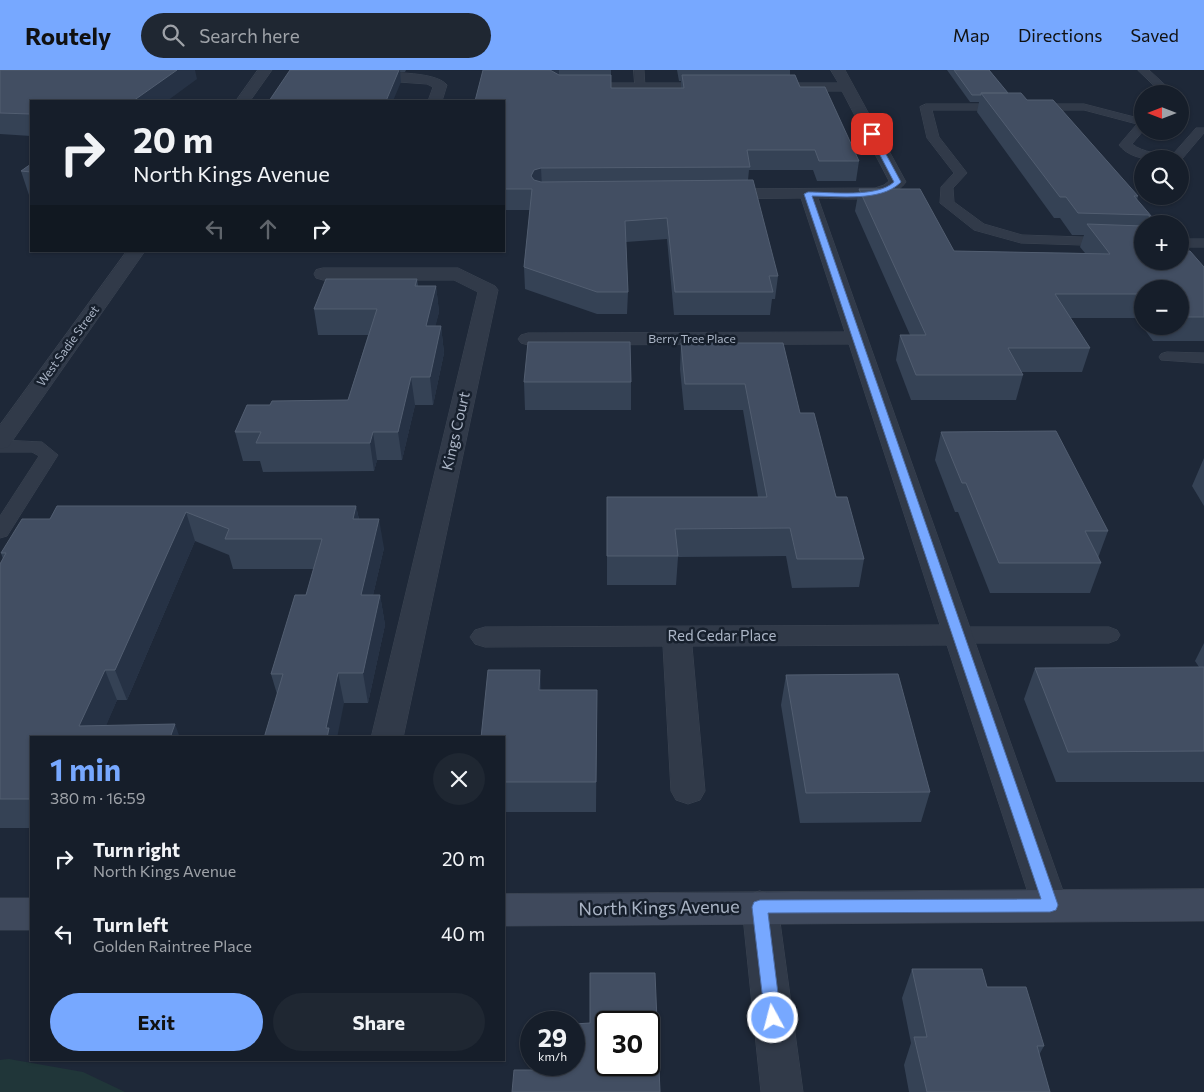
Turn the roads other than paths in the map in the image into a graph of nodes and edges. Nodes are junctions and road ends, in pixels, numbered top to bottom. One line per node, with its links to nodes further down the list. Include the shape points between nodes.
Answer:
1 (265, 70): 12 (street)
2 (638, 70): 8 (lane)
3 (838, 70): 11 (street)
4 (1143, 70): 6 (lane)
5 (346, 75): 13 (street, via 430,80 440,85)
6 (1160, 85)
7 (559, 87): 8 (street)
8 (640, 87): 9 (street)
9 (729, 87)
10 (748, 87): 11 (street)
11 (847, 87): 18 (street, via 898,182 890,189 875,193)
12 (244, 100)
13 (436, 100)
14 (1134, 121): 19 (lane, via 1084,107 926,107 933,138 961,173 947,187 947,203 979,227 1021,239)
15 (1198, 129): 16 (lane, via 1178,156 1138,153 1125,145)
16 (1134, 133)
17 (699, 194): 18 (street)
18 (808, 194): 24 (street)
19 (1134, 242)
20 (1189, 243): 21 (lane)
21 (1204, 243)
22 (135, 252): 28 (street, West Sadie Street)
23 (323, 274): 35 (street, Kings Court, via 458,274 488,290)
24 (857, 338): 25 (street, Berry Tree Place); 31 (street)
25 (528, 339)
26 (1167, 357): 27 (lane)
27 (1204, 358)
28 (0, 442)
29 (0, 446): 30 (lane, via 36,446 49,455)
30 (0, 532)
31 (958, 635): 32 (lane); 33 (street, Red Cedar Place); 37 (street)
32 (1109, 635)
33 (677, 636): 34 (street, Red Cedar Place); 36 (street)
34 (485, 637)
35 (387, 736)
36 (688, 791)
37 (1050, 905): 38 (street, North Kings Avenue); 39 (street, North Kings Avenue)
38 (1204, 905)
39 (760, 907): 40 (street, North Kings Avenue); 43 (street)
40 (505, 910)
41 (0, 914): 42 (street)
42 (30, 914)
43 (782, 1092)

